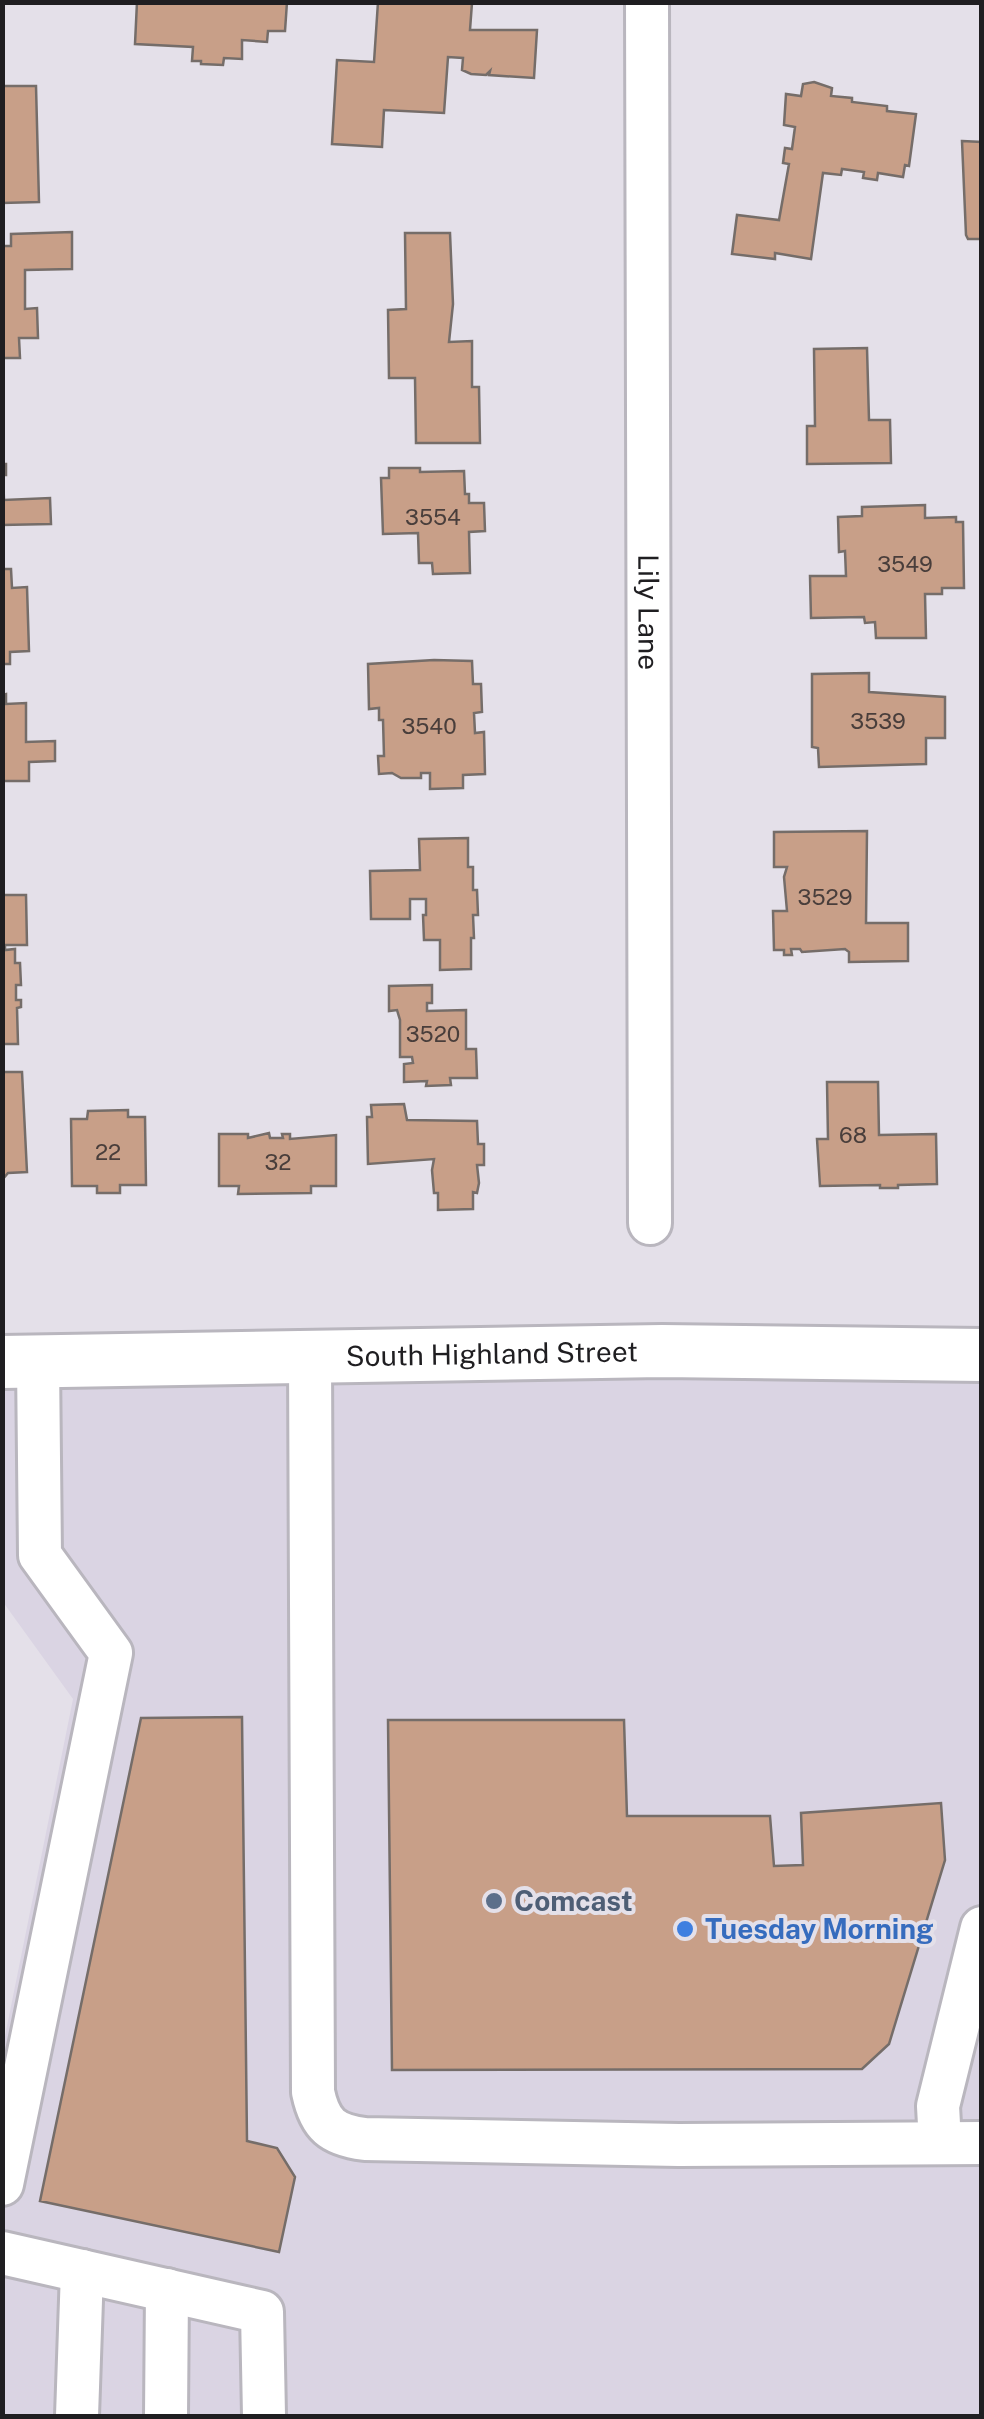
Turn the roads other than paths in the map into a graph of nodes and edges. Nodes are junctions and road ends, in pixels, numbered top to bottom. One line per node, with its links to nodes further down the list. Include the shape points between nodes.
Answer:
1 (646, 2): 2 (street, Lily Lane)
2 (650, 1223)
3 (982, 1355): 4 (main road, South Highland Street)
4 (310, 1356): 5 (main road, South Highland Street); 7 (street, via 313,2092 330,2128 342,2136 384,2140)
5 (20, 1362): 9 (street, via 40,1554 111,1653)
6 (982, 1928): 7 (street, via 938,2106)
7 (940, 2143): 8 (street)
8 (982, 2143)
9 (2, 2184)
10 (2, 2253): 11 (street)
11 (82, 2271): 12 (street); 13 (street)
12 (167, 2290): 14 (street); 15 (street, via 262,2312)
13 (77, 2416)
14 (166, 2416)
15 (264, 2416)

